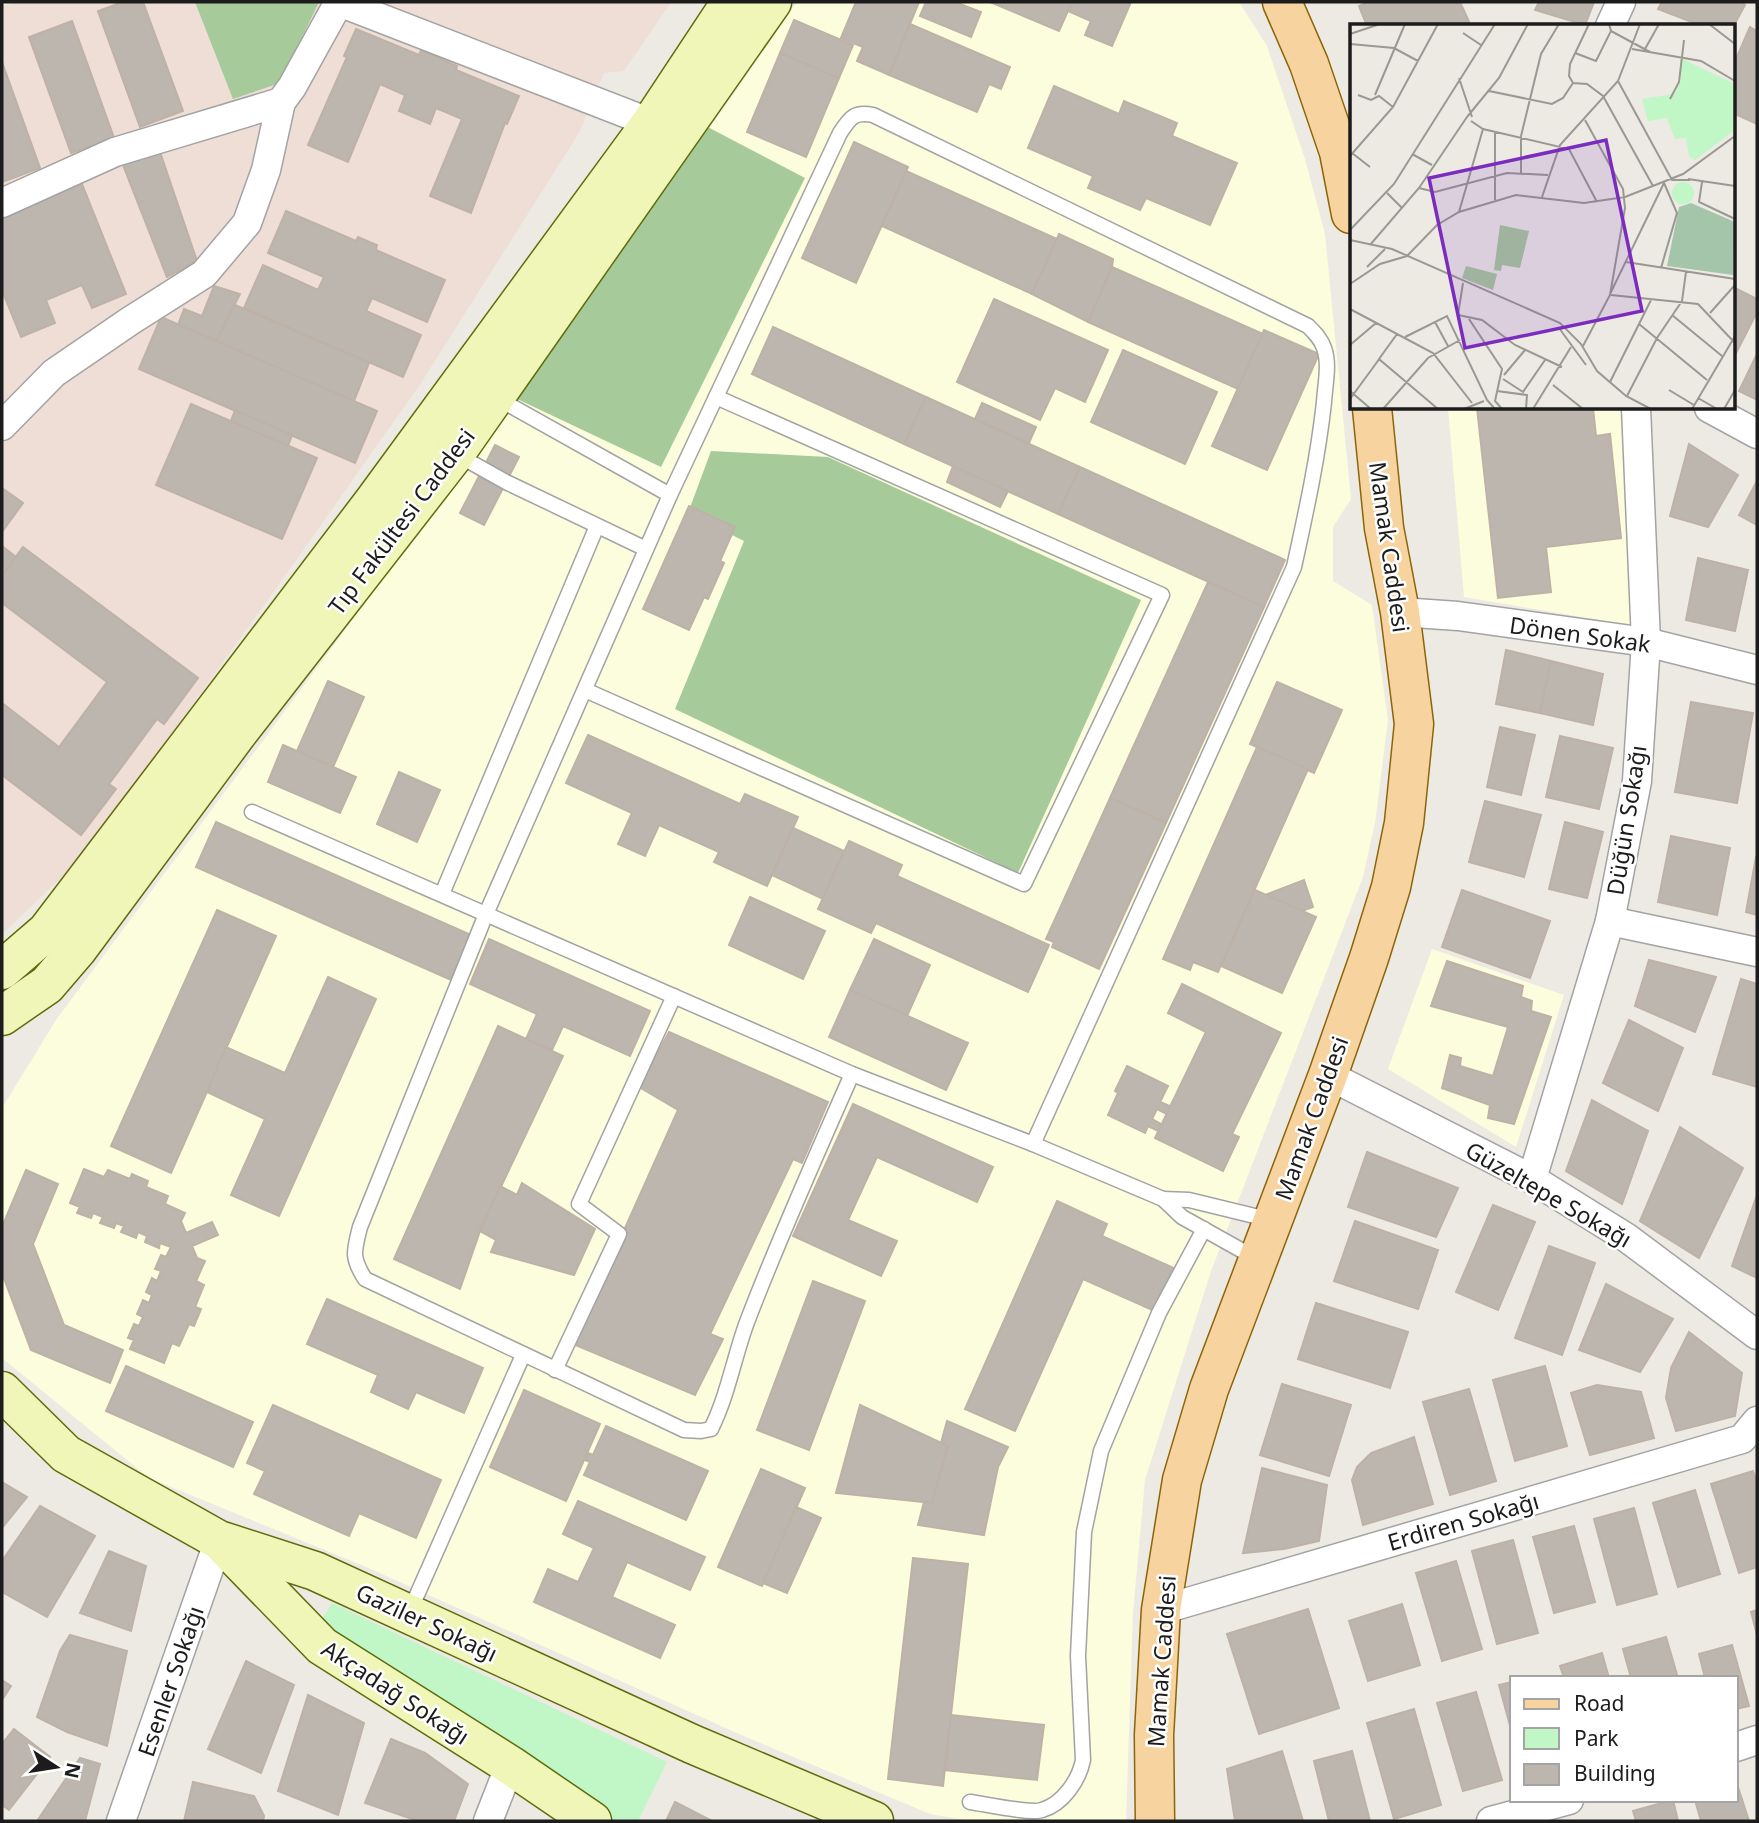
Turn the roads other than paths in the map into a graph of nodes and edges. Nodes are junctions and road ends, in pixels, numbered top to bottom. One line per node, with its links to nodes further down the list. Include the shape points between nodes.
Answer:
1 (731, 2): 7 (main road, Tıp Fakültesi Caddesi)
2 (772, 2): 10 (main road, Tıp Fakültesi Caddesi)
3 (1282, 2): 9 (main road, via 1339,152)
4 (1621, 2): 5 (street)
5 (1612, 24)
6 (281, 102): 7 (street, via 339,2); 8 (street, via 115,152); 15 (street, via 266,170 247,223 204,274 54,373)
7 (651, 123): 30 (main road, Tıp Fakültesi Caddesi, via 374,501 47,930)
8 (2, 203)
9 (1350, 209)
10 (494, 397): 17 (main road, Tıp Fakültesi Caddesi); 18 (lane)
11 (716, 397): 18 (lane); 24 (lane, via 1162,595 1024,884); 35 (lane, via 840,133 862,112 1308,326 1325,350 1321,432 1294,567)
12 (1372, 410): 21 (main road, Mamak Caddesi, via 1384,528)
13 (1636, 410): 22 (street, Düğün Sokağı)
14 (1714, 410): 16 (street)
15 (2, 426)
16 (1757, 434)
17 (455, 454): 19 (lane); 32 (main road, Tıp Fakültesi Caddesi, via 237,734 77,950 47,985)
18 (670, 495): 20 (lane)
19 (597, 526): 20 (lane); 26 (lane)
20 (646, 550): 24 (lane)
21 (1400, 612): 22 (street, Dönen Sokak); 34 (main road, Mamak Caddesi, via 1414,724 1404,823 1391,887)
22 (1646, 642): 23 (street, Dönen Sokak); 28 (street, Düğün Sokağı, via 1637,781)
23 (1757, 670)
24 (585, 690): 27 (lane)
25 (253, 812): 26 (lane)
26 (442, 894): 27 (lane)
27 (486, 914): 31 (lane); 42 (lane, via 353,1251 365,1279)
28 (1610, 921): 29 (street); 36 (street, Düğün Sokağı)
29 (1757, 952)
30 (2, 970)
31 (674, 996): 33 (lane); 43 (lane, via 579,1204 619,1234)
32 (2, 1016)
33 (852, 1074): 35 (lane); 43 (lane, via 751,1312 711,1429 684,1430)
34 (1328, 1075): 36 (street, Güzeltepe Sokağı); 38 (main road, Mamak Caddesi)
35 (1033, 1144): 37 (lane)
36 (1532, 1179): 41 (street, Güzeltepe Sokağı, via 1627,1238)
37 (1163, 1199): 38 (lane, via 1189,1200); 39 (lane)
38 (1272, 1220): 40 (main road, Mamak Caddesi)
39 (1204, 1229): 40 (lane); 52 (lane, via 1159,1313 1101,1451 1084,1532 1078,1657 1080,1775 1061,1799 1042,1811)
40 (1258, 1259): 47 (main road, Mamak Caddesi, via 1209,1389 1182,1480)
41 (1757, 1335)
42 (523, 1355): 43 (lane); 48 (lane)
43 (555, 1370)
44 (2, 1391): 46 (main road, Gaziler Sokağı, via 66,1454)
45 (1757, 1421): 47 (street, Erdiren Sokağı, via 1742,1439)
46 (219, 1540): 48 (main road, Gaziler Sokağı, via 315,1571); 51 (main road, Akçadağ Sokağı, via 322,1646); 54 (street, Esenler Sokağı)
47 (1161, 1610): 58 (main road, Mamak Caddesi)
48 (408, 1614): 57 (main road, Gaziler Sokağı, via 692,1744)
49 (1757, 1740): 50 (street)
50 (1738, 1746)
51 (510, 1765): 55 (street); 56 (main road, Akçadağ Sokağı)
52 (970, 1802)
53 (1562, 1802): 59 (street)
54 (121, 1821)
55 (488, 1821)
56 (592, 1821)
57 (874, 1821)
58 (1155, 1821)
59 (1491, 1821)

